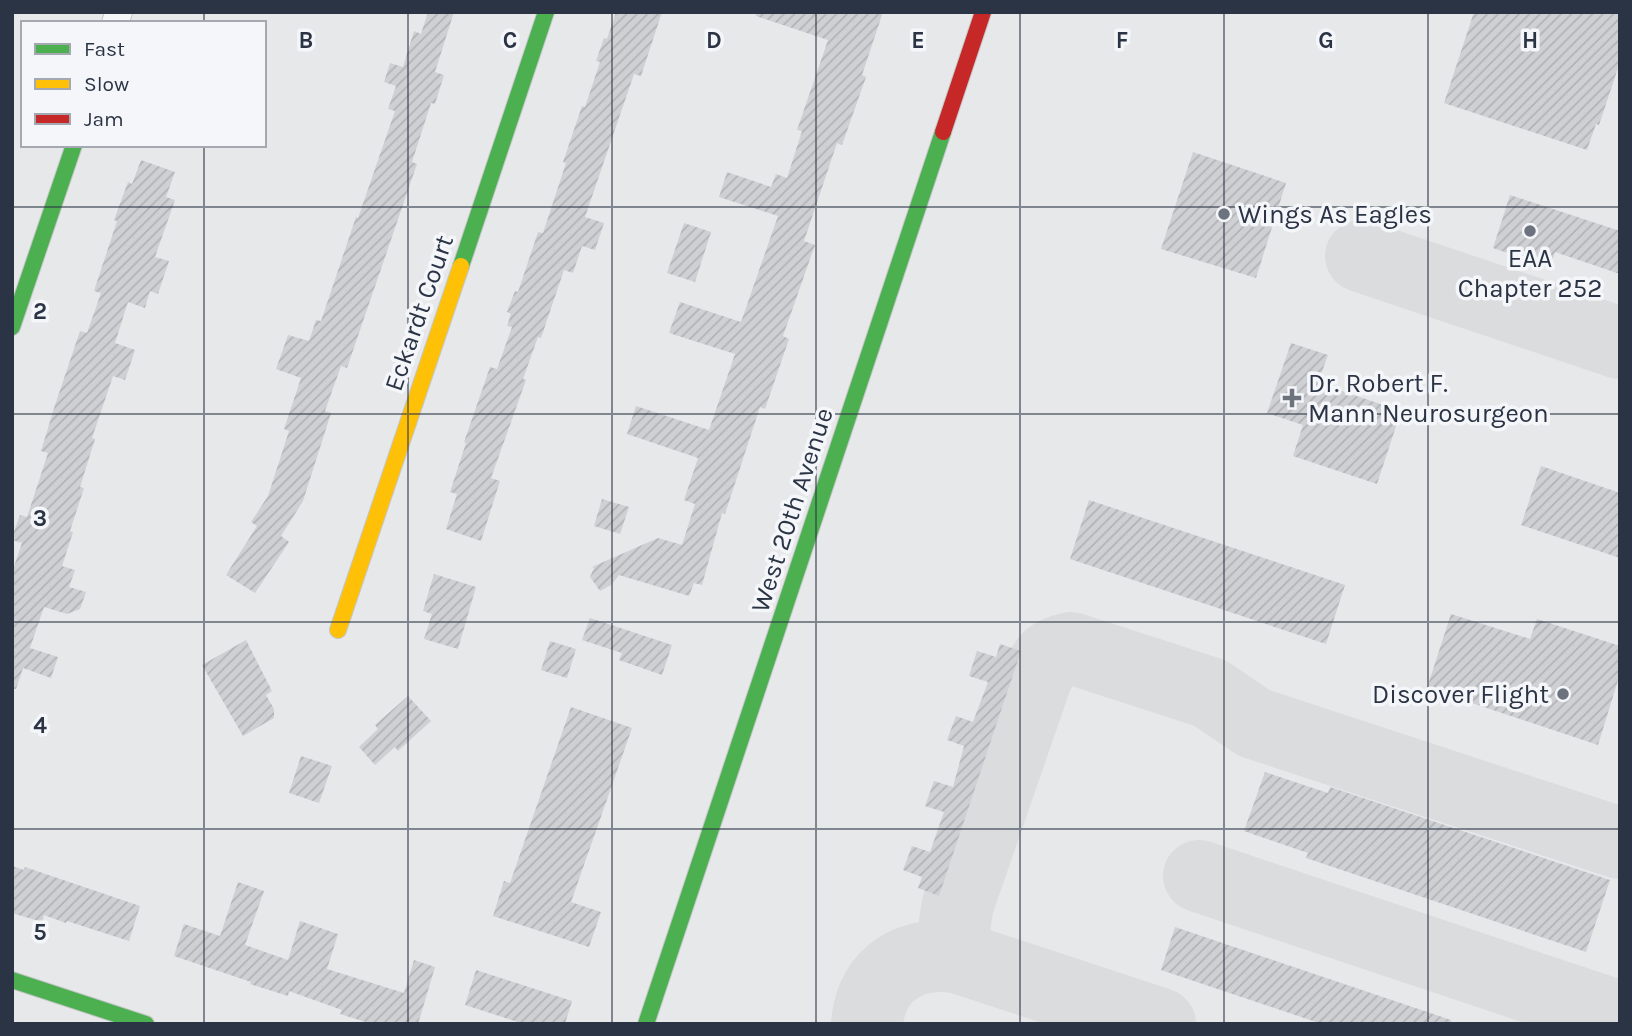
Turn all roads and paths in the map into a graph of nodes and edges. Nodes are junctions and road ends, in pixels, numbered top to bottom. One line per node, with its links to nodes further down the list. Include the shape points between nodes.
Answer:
1 (546, 12): 5 (main road, Eckardt Court)
2 (983, 12): 8 (main road, West 20th Avenue)
3 (73, 147): 4 (main road)
4 (12, 327)
5 (338, 630)
6 (12, 980): 7 (main road)
7 (146, 1024)
8 (646, 1024)

